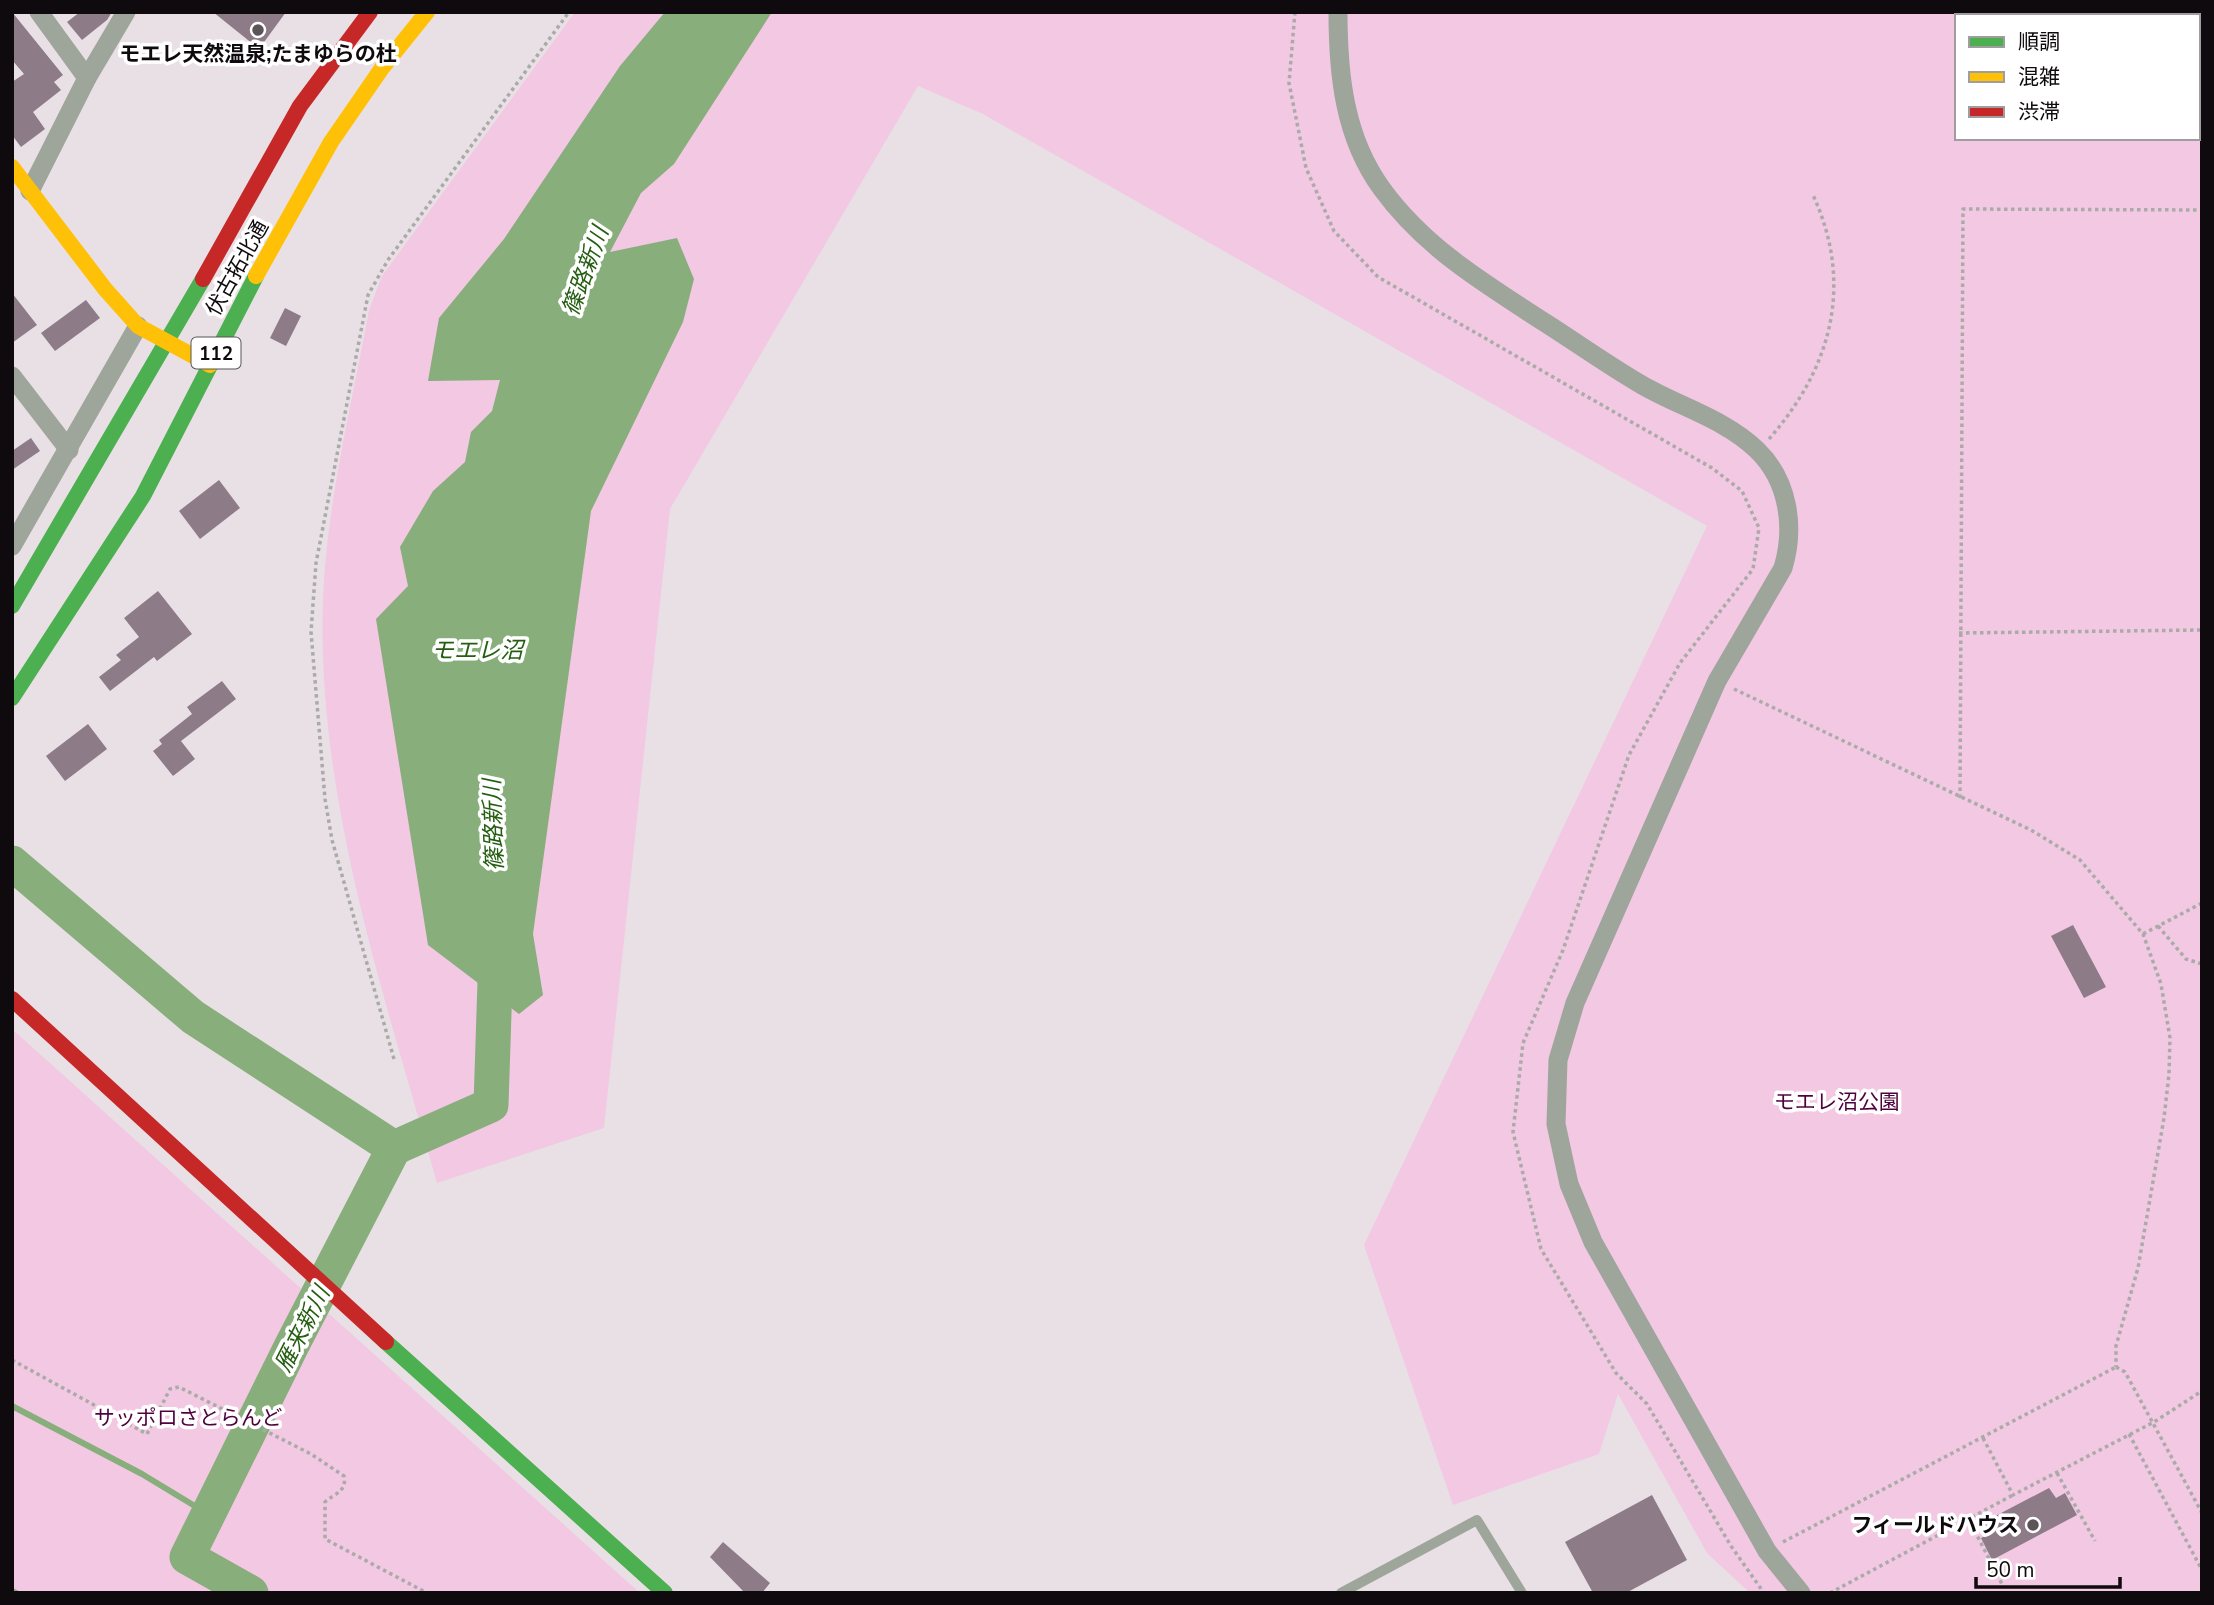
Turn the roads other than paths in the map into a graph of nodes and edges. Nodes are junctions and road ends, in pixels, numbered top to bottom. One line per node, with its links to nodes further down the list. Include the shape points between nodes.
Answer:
1 (39, 12): 6 (street)
2 (126, 12): 6 (street)
3 (370, 12): 10 (main road, 伏古拓北通 / 112, via 300,106)
4 (428, 12): 11 (main road, 伏古拓北通 / 112, via 331,142)
5 (1338, 12): 21 (street, via 1343,99 1353,129 1380,187 1417,229 1454,264 1643,386 1737,434 1759,452 1784,496 1790,523 1783,568 1717,681 1575,1003 1558,1060 1556,1124 1569,1184 1593,1242 1767,1550)
6 (87, 78): 8 (street)
7 (12, 167): 8 (main road)
8 (30, 191): 9 (main road)
9 (138, 326): 10 (main road); 13 (street)
10 (167, 343): 11 (main road); 15 (main road, 伏古拓北通 / 112)
11 (210, 365): 16 (main road, 伏古拓北通 / 112, via 143,496)
12 (12, 376): 13 (street)
13 (69, 450): 14 (street)
14 (12, 545)
15 (12, 606)
16 (12, 698)
17 (12, 999): 18 (main road)
18 (665, 1593)
19 (1341, 1593): 20 (lane, via 1477,1520)
20 (1522, 1593)
21 (1801, 1593)

